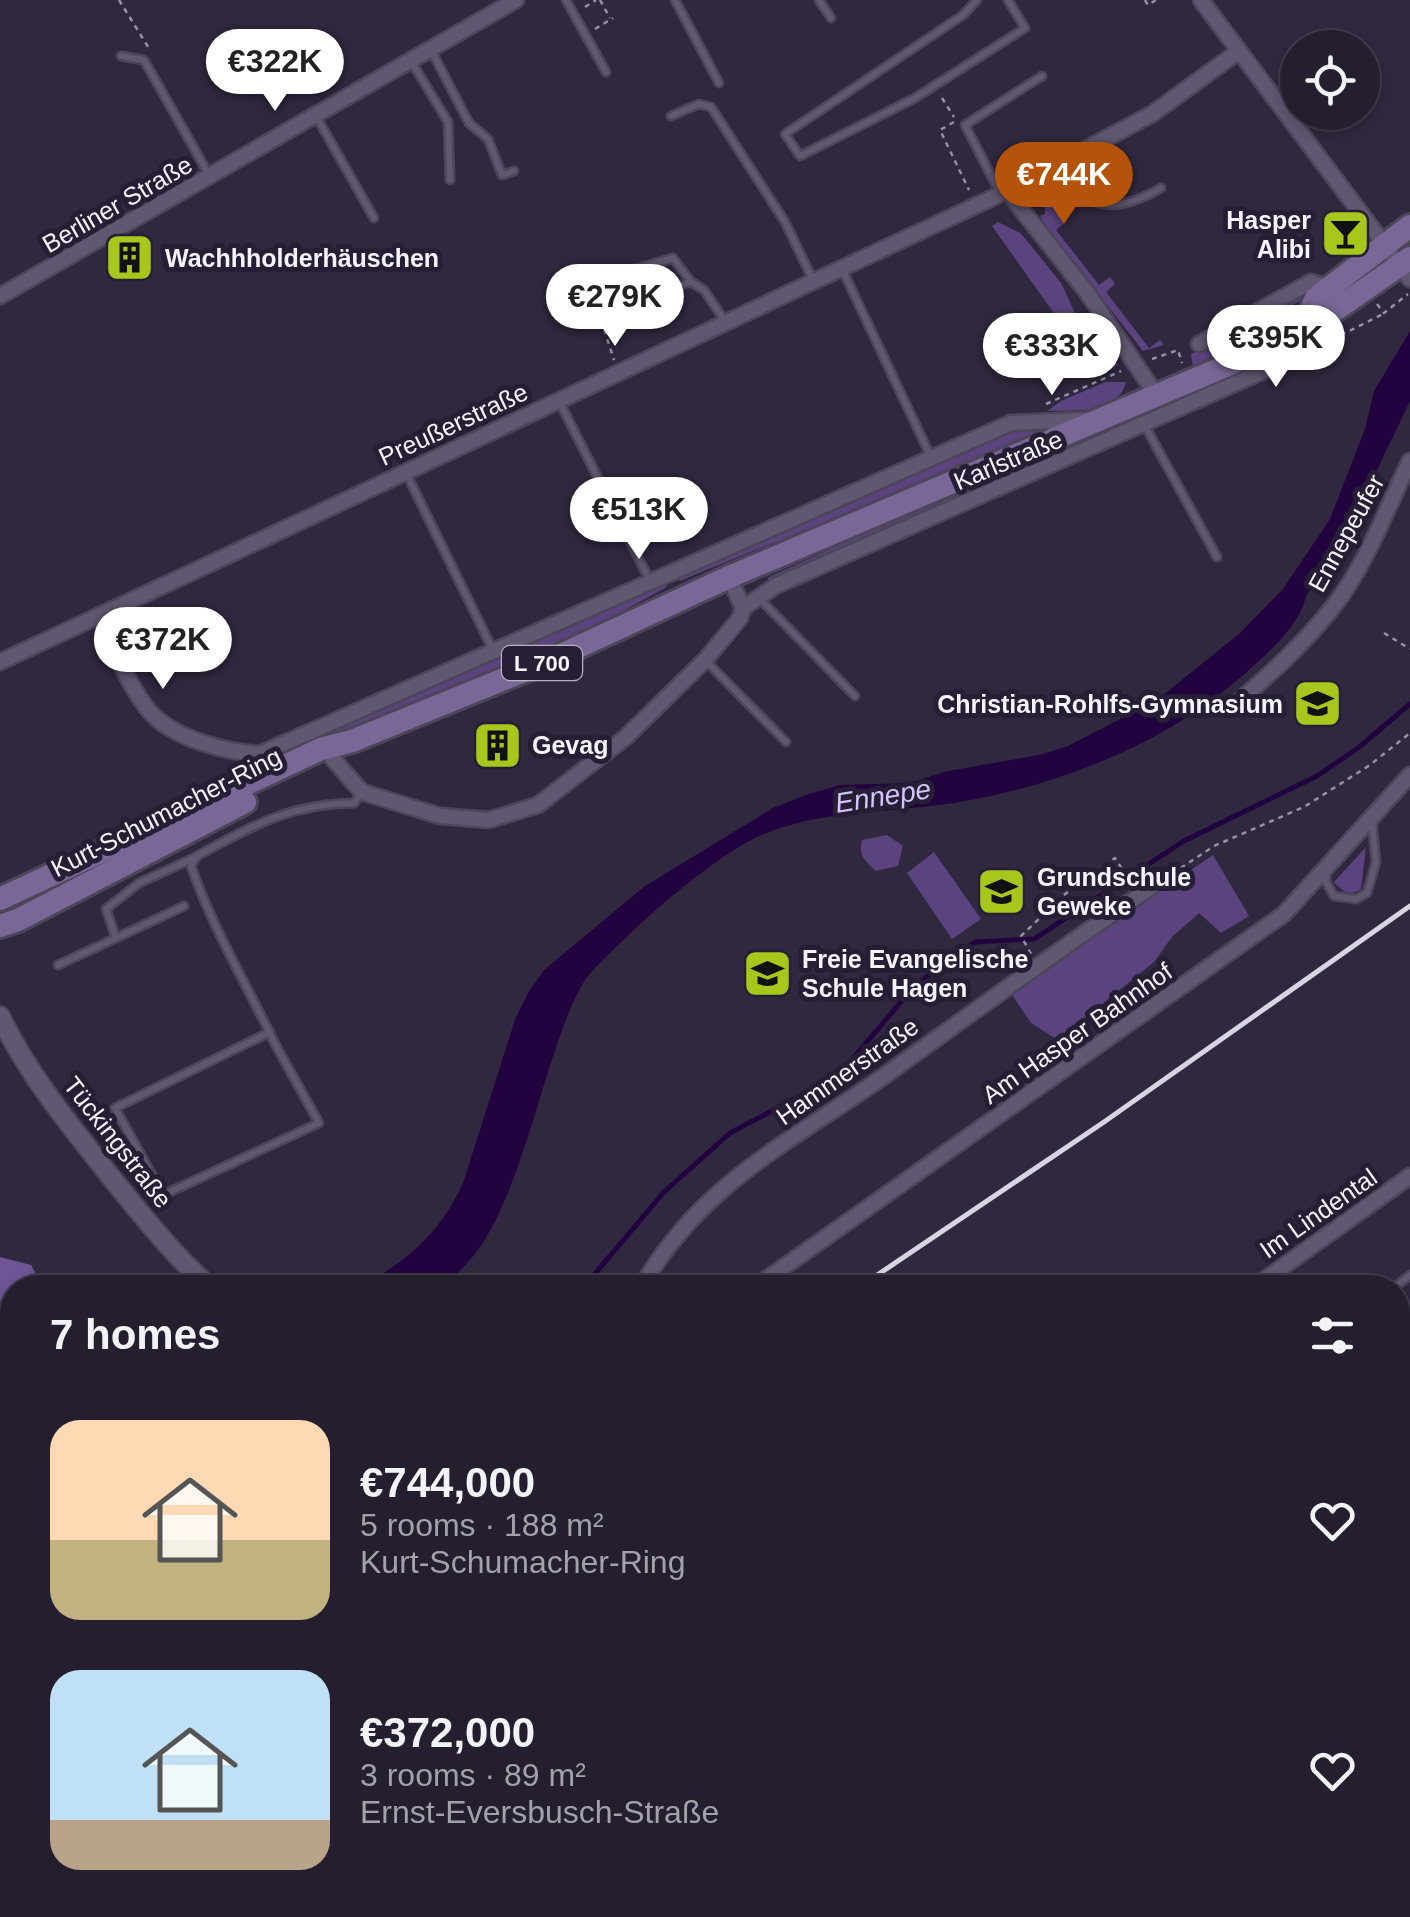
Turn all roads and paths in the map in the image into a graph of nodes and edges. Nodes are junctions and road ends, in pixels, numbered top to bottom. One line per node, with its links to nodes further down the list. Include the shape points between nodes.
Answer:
1 (119, 0): 17 (path)
2 (516, 0): 15 (street, Berliner Straße)
3 (566, 0): 12 (lane)
4 (598, 0): 12 (path); 14 (path, via 612,18)
5 (675, 0): 22 (lane)
6 (819, 0): 13 (lane)
7 (977, 0): 8 (lane, via 785,134 800,156 915,98 1025,28)
8 (1008, 0)
9 (1145, 0): 10 (path)
10 (1156, 0)
11 (1200, 0): 16 (street)
12 (573, 13): 20 (lane)
13 (831, 18)
14 (604, 24)
15 (430, 49): 19 (street, Berliner Straße); 27 (lane, via 469,123 488,138 502,175)
16 (1238, 51): 26 (street, Preußerstraße, via 1152,114); 35 (street)
17 (151, 52)
18 (121, 56): 28 (lane, via 144,60)
19 (410, 60): 24 (street, Berliner Straße); 29 (lane, via 448,122)
20 (606, 72)
21 (1042, 76): 31 (lane, via 965,125)
22 (719, 83)
23 (942, 99): 32 (path, via 956,121 940,130)
24 (316, 115): 28 (street, Berliner Straße); 33 (lane)
25 (670, 116): 38 (lane, via 699,104 712,107)
26 (1056, 165): 30 (lane, via 1068,184 1104,206 1135,203); 31 (street, Preußerstraße)
27 (514, 171)
28 (210, 176): 42 (street, Berliner Straße)
29 (450, 180)
30 (1160, 188)
31 (1004, 192): 32 (street, Preußerstraße); 54 (street, via 1086,290)
32 (976, 205): 36 (street, Preußerstraße)
33 (374, 218)
34 (1410, 226): 35 (main road, L 700)
35 (1384, 245): 37 (street); 40 (main road, L 700)
36 (842, 268): 38 (street, Preußerstraße); 58 (lane)
37 (1407, 268): 45 (main road, L 700)
38 (814, 281): 46 (street, Preußerstraße)
39 (691, 282): 41 (lane, via 674,258 597,280); 43 (lane); 46 (lane)
40 (1329, 288): 45 (main road, L 700, via 1316,298); 48 (street, via 1311,282)
41 (592, 290): 52 (path)
42 (0, 296)
43 (634, 299)
44 (1384, 313): 47 (path)
45 (1317, 317): 47 (street); 54 (main road, L 700)
46 (726, 322): 52 (street, Preußerstraße)
47 (1322, 342): 54 (street, Karlstraße)
48 (1199, 344)
49 (1152, 359): 50 (path, via 1178,350)
50 (1184, 370)
51 (1122, 371): 56 (path, via 1044,405)
52 (618, 372): 53 (street, Preußerstraße)
53 (558, 400): 60 (street, Preußerstraße); 63 (lane)
54 (1161, 406): 55 (main road, L 700); 57 (street, Karlstraße)
55 (1094, 420): 56 (street); 62 (main road, L 700)
56 (1026, 422): 58 (street)
57 (1145, 426): 61 (lane); 64 (street, Karlstraße)
58 (932, 459): 63 (street)
59 (1410, 461): 73 (street, Ennepeufer, via 1334,606)
60 (405, 472): 66 (street, Preußerstraße); 69 (lane)
61 (1217, 557)
62 (728, 577): 65 (street); 75 (main road, L 700, via 548,661)
63 (650, 581): 69 (street)
64 (758, 598): 65 (street, Karlstraße); 72 (lane)
65 (743, 608): 70 (street, Karlstraße)
66 (99, 615): 69 (street, via 150,712 182,733 245,753 287,744); 71 (street, Preußerstraße)
67 (1384, 633): 68 (path)
68 (1410, 649)
69 (494, 651)
70 (705, 660): 76 (lane); 79 (street, Karlstraße, via 626,737 538,805 489,820 440,816)
71 (0, 662)
72 (855, 696)
73 (1232, 707)
74 (1410, 733): 83 (path, via 1304,807 1214,846)
75 (352, 741): 77 (main road, Kurt-Schumacher-Ring / L 700); 84 (main road, Kurt-Schumacher-Ring / L 700, via 320,749)
76 (786, 742)
77 (332, 758): 79 (street); 86 (main road, Kurt-Schumacher-Ring / L 700)
78 (1407, 781): 80 (street, Am Hasper Bahnhof)
79 (362, 792): 81 (lane, via 354,803 272,816)
80 (1372, 818): 82 (street, Am Hasper Bahnhof); 82 (lane, via 1376,862 1367,894 1334,896)
81 (197, 856): 87 (lane, via 139,883 106,910); 91 (lane, via 191,866 201,895)
82 (1326, 868): 95 (street, Am Hasper Bahnhof, via 1284,914)
83 (1142, 888): 88 (path, via 1115,858 1021,936); 94 (street, Hammerstraße, via 714,1194)
84 (0, 899)
85 (184, 906): 87 (lane)
86 (0, 926)
87 (116, 938): 89 (lane)
88 (1030, 952)
89 (58, 964)
90 (1, 1021): 93 (street, Tückingstraße, via 99,1162)
91 (270, 1032): 91 (lane, via 320,1123 164,1195 115,1108)
92 (1410, 1176): 96 (street, Im Lindental)
93 (197, 1275)
94 (650, 1275)
95 (772, 1275)
96 (1271, 1275)
97 (621, 1917): 98 (path)
98 (636, 1917)

